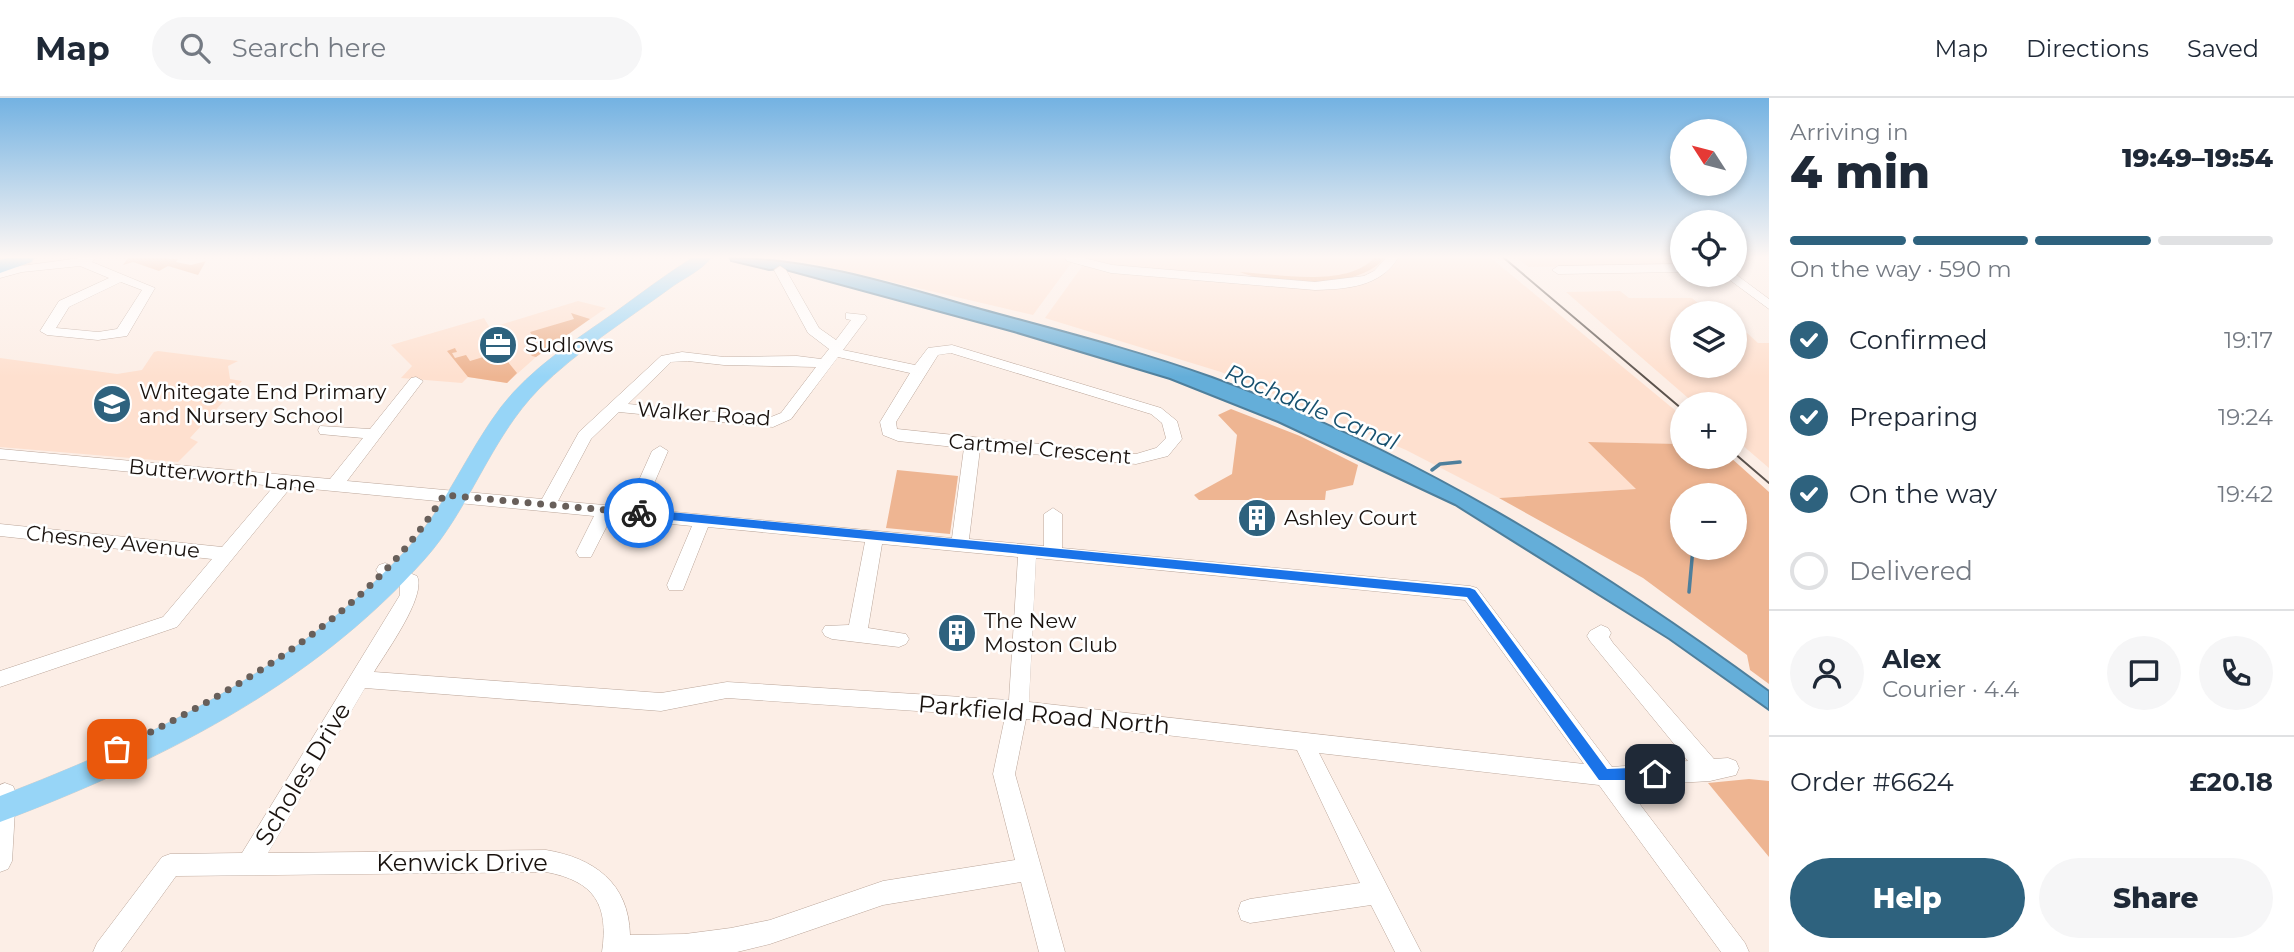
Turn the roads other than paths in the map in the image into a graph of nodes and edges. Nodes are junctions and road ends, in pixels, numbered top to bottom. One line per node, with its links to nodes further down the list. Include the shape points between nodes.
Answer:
1 (77, 298): 2 (street, via 64,304 47,331 98,337 126,331)
2 (145, 298)
3 (634, 298): 19 (main road, via 524,379 497,409)
4 (647, 298): 19 (main road, via 530,387)
5 (795, 298): 7 (street)
6 (851, 316): 7 (street, Walker Road, via 860,318)
7 (832, 355): 8 (street); 10 (street, via 811,361 732,362 677,356 661,363); 10 (street, Walker Road, via 786,416 773,422)
8 (919, 370): 13 (street, Cartmel Crescent, via 888,422 889,431 898,436); 13 (street, Cartmel Crescent, via 933,351 953,349 1150,409 1165,417 1174,434 1167,449 1136,459)
9 (416, 381): 12 (street)
10 (615, 407): 20 (street, via 585,436)
11 (326, 430): 12 (street)
12 (373, 434): 18 (street)
13 (973, 443): 27 (street)
14 (660, 451): 22 (street)
15 (8, 455): 16 (street); 17 (street, Butterworth Lane)
16 (0, 470)
17 (286, 482): 18 (street, Butterworth Lane); 31 (street)
18 (333, 486): 19 (street, Butterworth Lane)
19 (451, 496): 20 (street, Butterworth Lane); 32 (main road)
20 (548, 504): 21 (street, Butterworth Lane)
21 (606, 510): 22 (street, Butterworth Lane); 29 (street)
22 (633, 512): 24 (street, Butterworth Lane)
23 (1053, 513): 30 (street)
24 (703, 519): 26 (street, Butterworth Lane); 33 (street)
25 (0, 530): 31 (street, Chesney Avenue)
26 (875, 535): 27 (street, Butterworth Lane); 35 (street)
27 (960, 543): 28 (street, Butterworth Lane)
28 (1027, 550): 30 (street, Butterworth Lane); 40 (street)
29 (585, 552)
30 (1053, 553): 42 (street, Butterworth Lane, via 1470,593)
31 (226, 554): 38 (street, via 170,622)
32 (391, 572): 39 (street, Scholes Drive, via 410,581 409,596); 43 (main road, via 224,692 117,749)
33 (676, 585)
34 (832, 631): 35 (street)
35 (857, 633): 37 (street)
36 (1601, 633): 42 (street, Parkfield Road North, via 1597,636 1606,649 1719,770)
37 (885, 642)
38 (0, 679)
39 (360, 679): 40 (street, Parkfield Road North, via 661,702 727,690); 45 (street, Scholes Drive)
40 (1018, 709): 41 (street, Parkfield Road North); 46 (street, via 1004,774)
41 (1306, 741): 42 (street, Parkfield Road North); 47 (street, via 1310,759)
42 (1604, 775): 53 (street)
43 (2, 801): 44 (street)
44 (0, 861)
45 (250, 863): 49 (street, Kenwick Drive, via 565,863 589,874 608,895 617,926); 50 (street, Scholes Drive, via 170,865)
46 (1030, 869): 49 (street, via 883,893 731,941); 51 (street)
47 (1378, 892): 48 (street); 52 (street)
48 (1250, 911)
49 (615, 950)
50 (106, 952)
51 (1052, 952)
52 (1408, 952)
53 (1736, 952)

